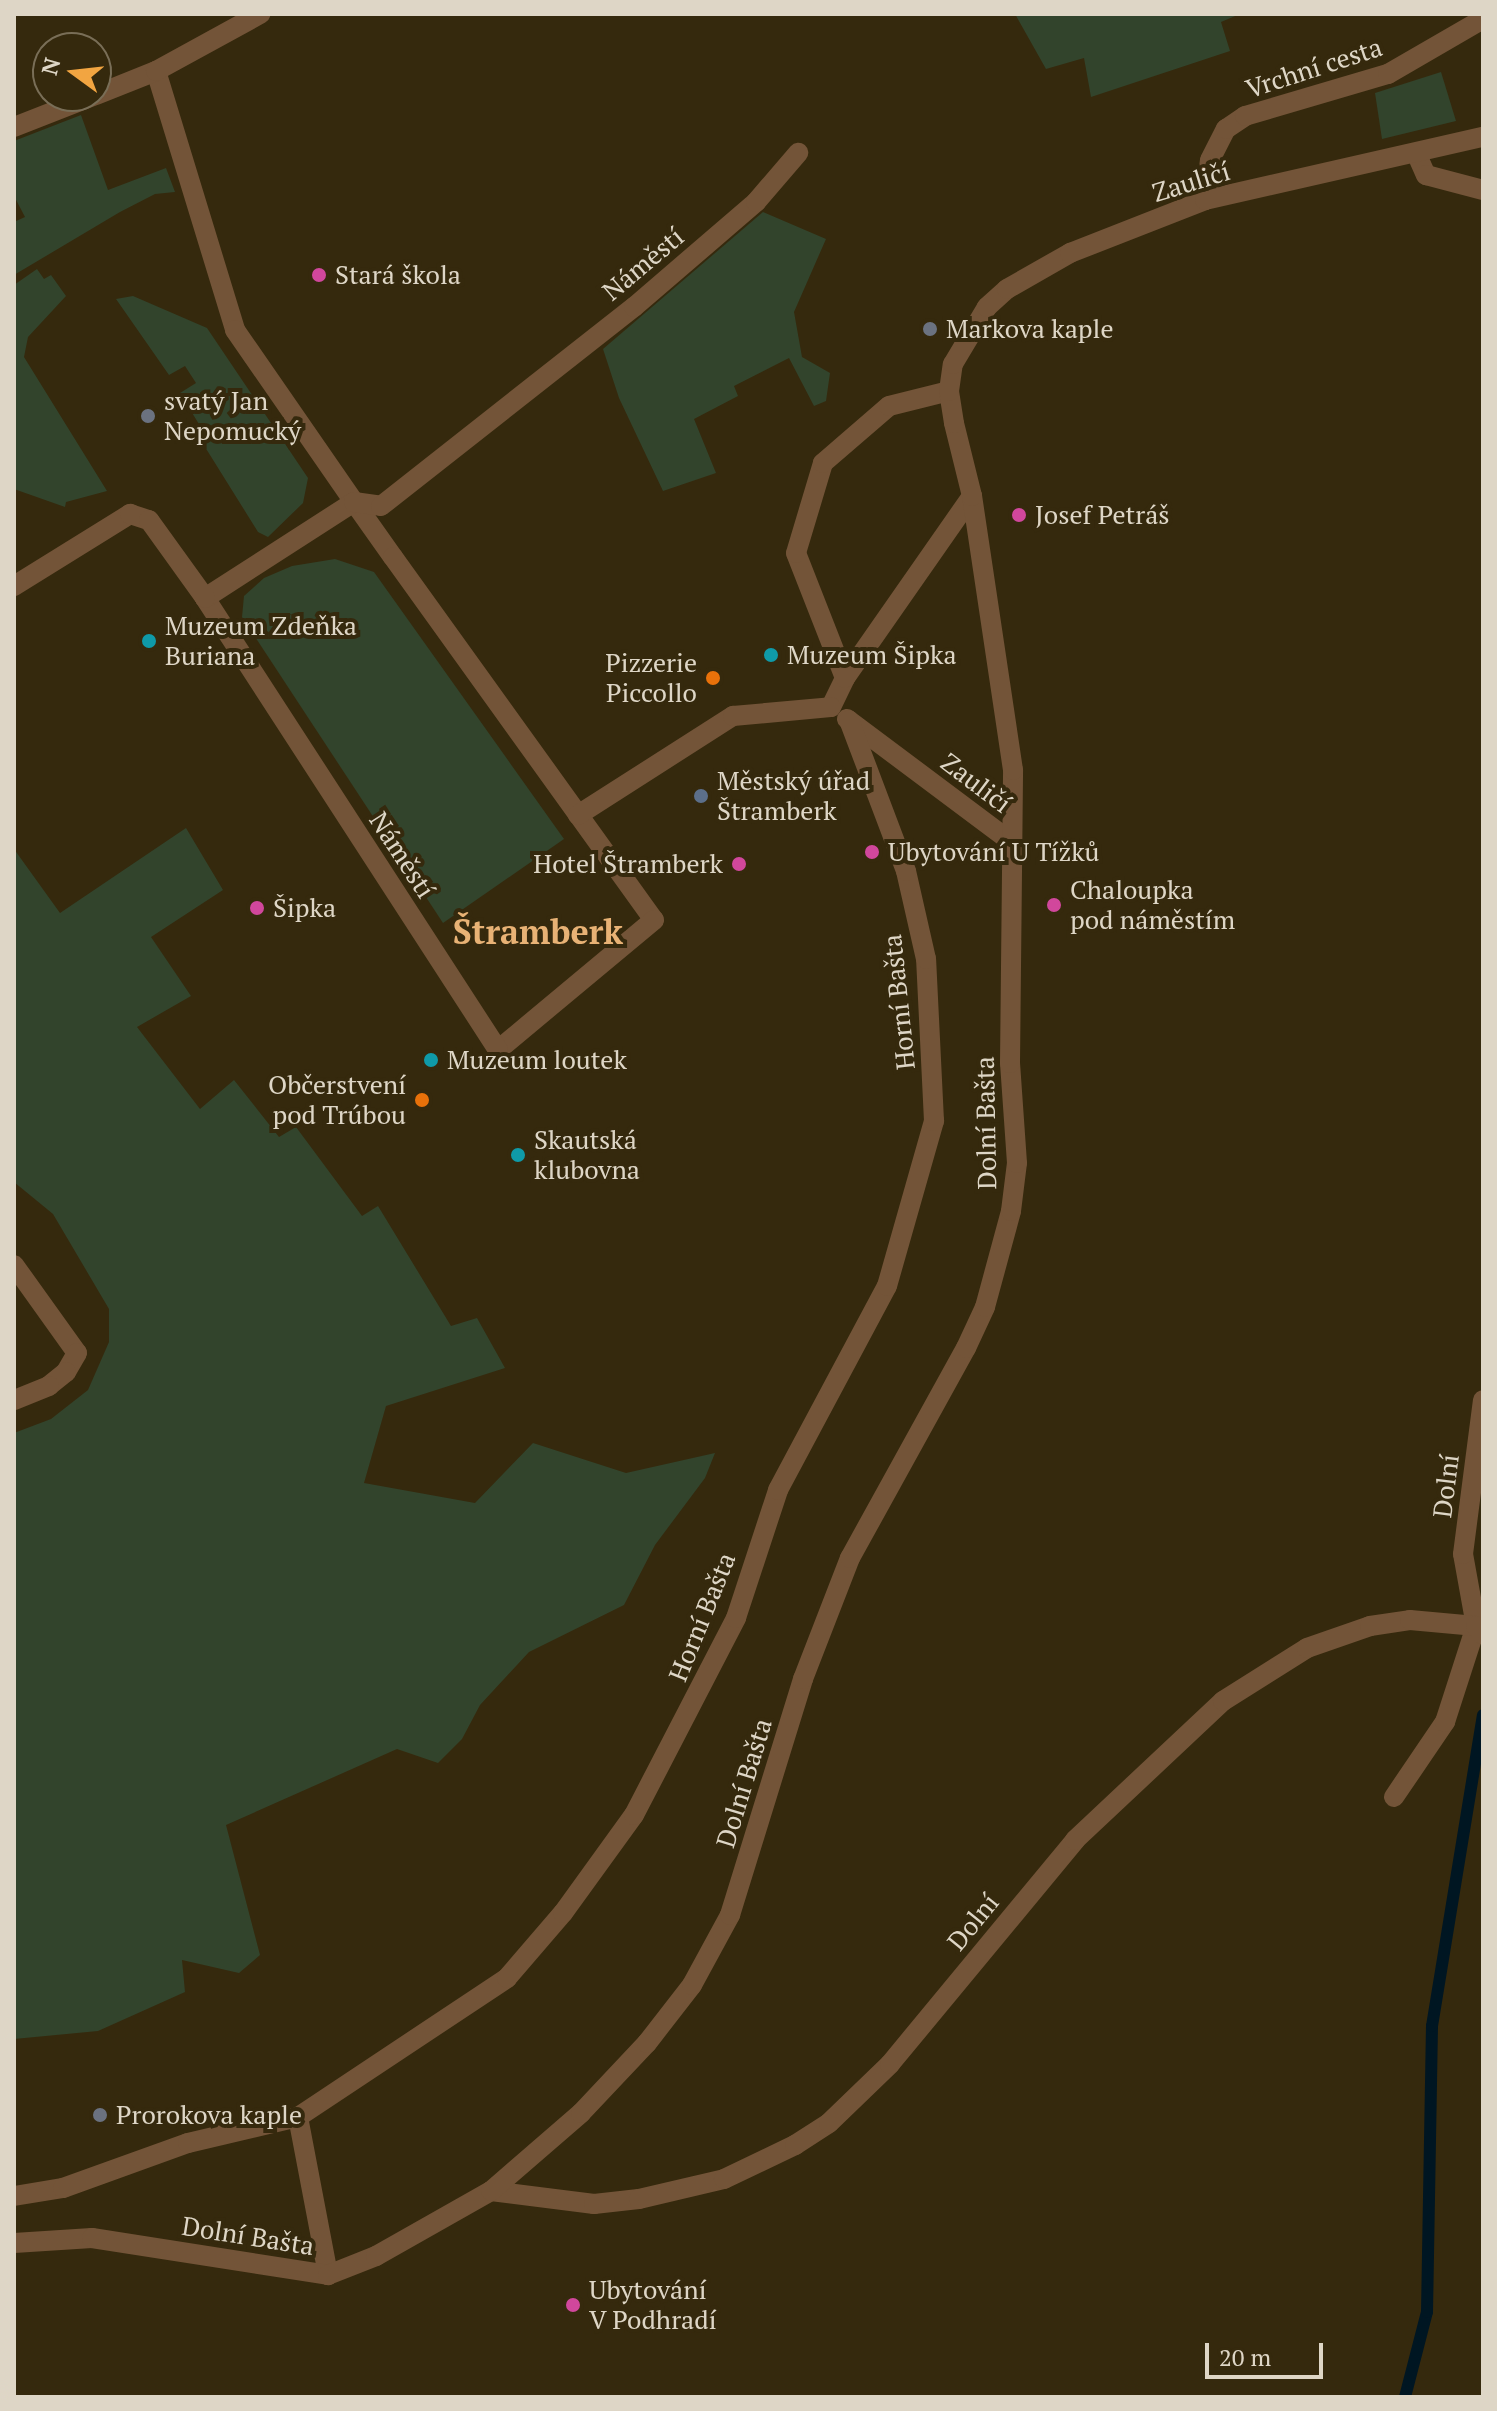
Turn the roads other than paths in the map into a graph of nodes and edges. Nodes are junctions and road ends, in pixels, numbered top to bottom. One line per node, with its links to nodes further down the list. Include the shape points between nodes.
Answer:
1 (260, 14): 3 (street)
2 (1483, 19): 11 (street, Vrchní cesta, via 1388,74 1245,116 1226,129 1210,160)
3 (156, 71): 4 (street); 14 (street, Náměstí, via 235,330)
4 (112, 89)
5 (53, 112): 6 (street)
6 (14, 127)
7 (1483, 137): 9 (street, Zauličí)
8 (798, 153): 14 (street, Náměstí, via 756,202 645,297 381,506)
9 (1417, 155): 10 (street, via 1426,175); 11 (street, Zauličí)
10 (1483, 190)
11 (1205, 200): 12 (street, Zauličí, via 1070,253 1007,289 972,330 953,364)
12 (949, 391): 13 (street, Zauličí); 17 (street, via 889,406 823,463 796,553)
13 (972, 496): 17 (street); 21 (street, Zauličí, via 1010,722)
14 (354, 502): 16 (street, Náměstí); 20 (street, Náměstí)
15 (14, 586): 16 (street, via 130,514 149,520)
16 (205, 598): 20 (street, Náměstí, via 498,1050 654,920)
17 (845, 678): 18 (street)
18 (831, 707): 19 (street, Zauličí); 20 (street, via 733,716)
19 (849, 720): 21 (street, Zauličí); 27 (street, Horní Bašta, via 906,871 926,959 932,1041 934,1121 887,1286 778,1490 736,1618 634,1815 563,1913 507,1978)
20 (578, 815)
21 (1013, 843): 28 (street, Dolní Bašta, via 1010,1063 1017,1163 1011,1211 985,1307 850,1558 803,1679 730,1915 692,1985 647,2043 581,2113)
22 (14, 1265): 23 (street, via 77,1353 49,1386)
23 (14, 1400)
24 (1483, 1400): 25 (street, Dolní, via 1463,1554)
25 (1479, 1630): 26 (street, Dolní, via 1445,1722); 28 (street, Dolní, via 1410,1620 1334,1636 1223,1701 1075,1840 890,2064 829,2123 795,2145 724,2179 639,2199 594,2204)
26 (1394, 1797)
27 (298, 2117): 29 (street, Horní Bašta, via 188,2143 63,2188); 31 (street)
28 (491, 2191): 31 (street, Dolní Bašta, via 376,2256)
29 (14, 2196)
30 (14, 2243): 31 (street, Dolní Bašta, via 92,2238)
31 (328, 2275)

